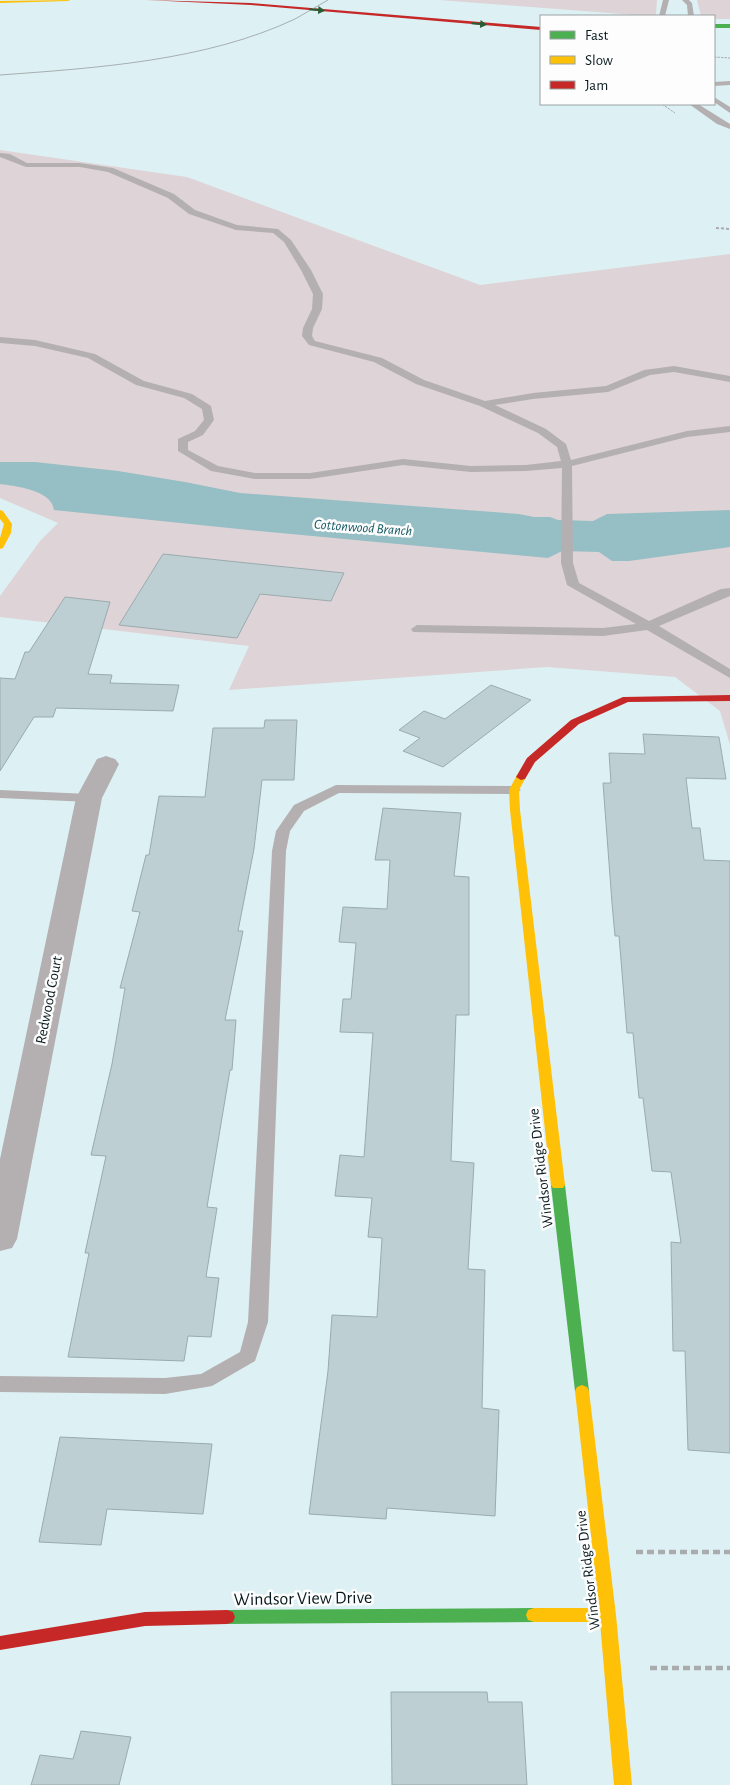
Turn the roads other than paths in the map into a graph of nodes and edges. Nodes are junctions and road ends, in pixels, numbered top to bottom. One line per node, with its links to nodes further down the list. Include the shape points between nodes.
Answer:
1 (68, 0): 6 (street)
2 (148, 0): 7 (street)
3 (338, 0): 8 (street)
4 (666, 0): 9 (lane)
5 (685, 0): 10 (lane, via 690,4)
6 (0, 2)
7 (254, 2): 13 (street, one-way to 13)
8 (384, 4)
9 (662, 15)
10 (690, 15)
11 (715, 26): 12 (street)
12 (730, 26)
13 (540, 29)
14 (730, 83): 15 (lane)
15 (715, 84)
16 (715, 100): 18 (lane)
17 (694, 105): 19 (lane)
18 (730, 111)
19 (730, 127)
20 (0, 155): 23 (lane, via 26,165 80,165 110,170 171,196 192,212 236,227 275,231 287,240 318,294 317,309 307,336 312,343 378,360 420,382)
21 (0, 340): 25 (lane, via 35,343 91,356 140,383 188,396 207,408 209,420 199,433 182,441 184,451 215,469 255,476 310,476 404,462 471,469)
22 (730, 379): 23 (lane, via 700,372 665,370 648,372 608,389)
23 (484, 404): 25 (lane, via 542,431 562,446)
24 (730, 429): 25 (lane, via 687,434)
25 (567, 464): 29 (lane, via 567,563 573,586)
26 (0, 513): 27 (street, via 9,526)
27 (0, 546)
28 (730, 592): 29 (lane)
29 (649, 626): 30 (lane, via 603,632); 31 (lane)
30 (417, 629)
31 (730, 674)
32 (726, 698): 34 (street, via 626,699 575,722 532,760)
33 (106, 764): 36 (street, Redwood Court)
34 (514, 790): 38 (lane, via 336,790 299,808 283,831 278,860 258,1322 248,1356 205,1381 165,1386); 39 (street, Windsor Ridge Drive)
35 (0, 794): 36 (lane)
36 (90, 798): 37 (street, Redwood Court)
37 (0, 1239)
38 (0, 1384)
39 (608, 1615): 40 (street, Windsor View Drive, via 145,1618); 41 (street, Windsor Ridge Drive)
40 (0, 1643)
41 (623, 1785)

